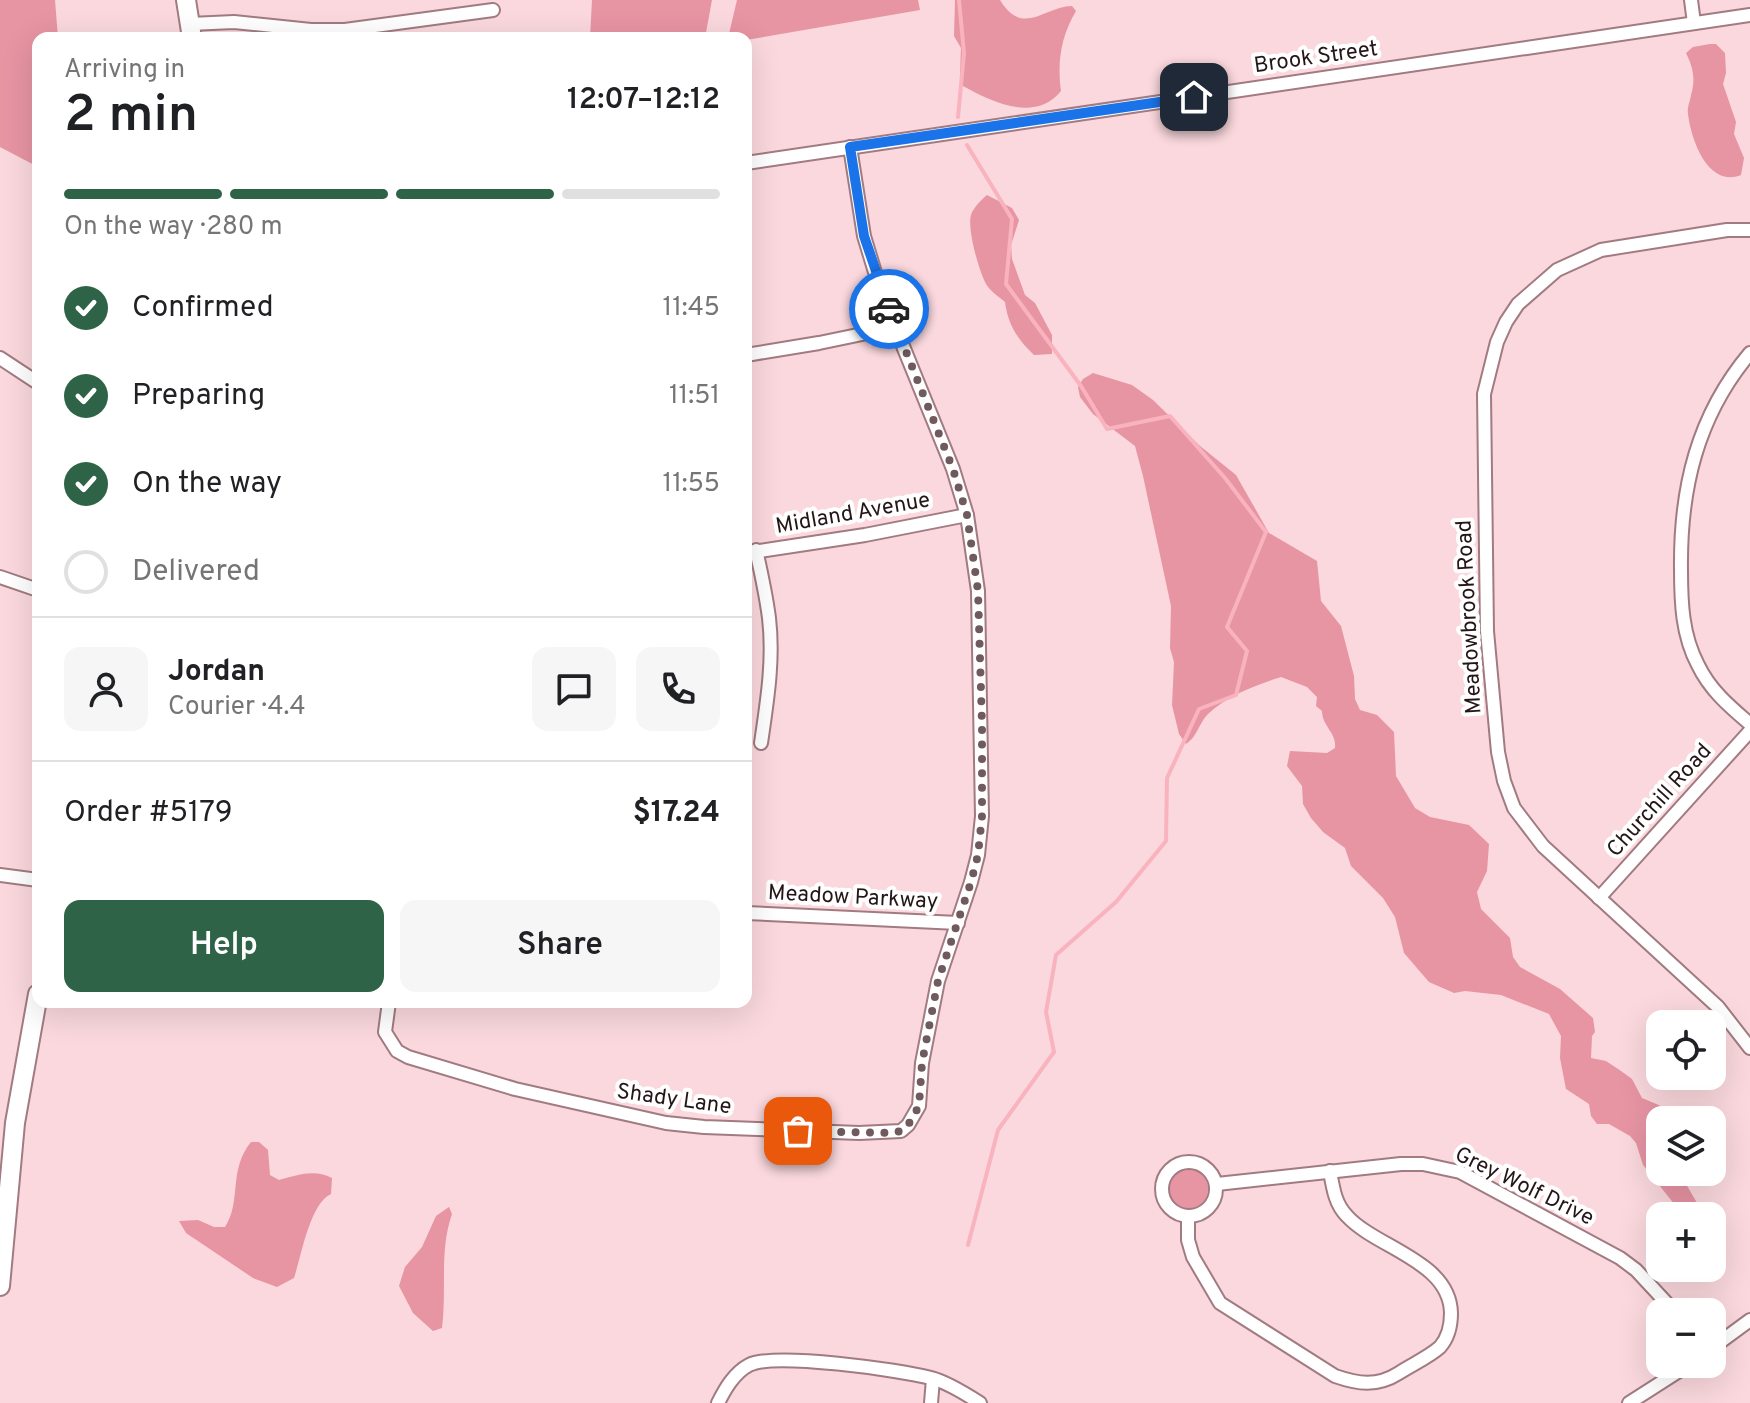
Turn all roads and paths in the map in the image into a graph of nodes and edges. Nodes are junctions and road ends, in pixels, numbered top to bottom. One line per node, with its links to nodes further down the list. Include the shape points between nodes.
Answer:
1 (186, 0): 6 (main road)
2 (1691, 0): 5 (street)
3 (493, 10): 6 (street, via 345,30 234,22)
4 (1750, 15): 5 (street, Brook Street)
5 (1694, 23): 7 (street, Brook Street)
6 (191, 31)
7 (850, 147): 8 (street, Brook Street); 10 (street, Shady Lane, via 864,236)
8 (752, 162)
9 (1750, 230): 25 (street, Meadowbrook Road, via 1601,250 1557,270 1512,312 1487,373 1487,631 1504,781 1521,820)
10 (896, 327): 12 (street); 15 (street, Shady Lane)
11 (1750, 353): 20 (street, via 1719,396 1693,456 1683,505 1681,564 1691,652 1717,696)
12 (752, 354)
13 (0, 358): 14 (street)
14 (32, 379)
15 (967, 515): 16 (street, Midland Avenue); 27 (street, Shady Lane, via 978,591 982,816 975,868)
16 (752, 551)
17 (752, 555): 22 (street, via 769,618 769,688)
18 (0, 577): 19 (street)
19 (32, 588)
20 (1750, 724)
21 (1750, 731): 25 (street, Churchill Road)
22 (761, 743)
23 (0, 875): 24 (street)
24 (32, 879)
25 (1599, 898): 30 (street, Meadowbrook Road)
26 (752, 913): 27 (street, Meadow Parkway)
27 (958, 923): 29 (street, Shady Lane, via 938,981 919,1106 908,1125 892,1133 666,1123 515,1089 397,1051 385,1032)
28 (36, 1008): 35 (main road, via 15,1123)
29 (388, 1008)
30 (1745, 1030): 31 (street, Meadowbrook Road)
31 (1750, 1048)
32 (1330, 1171): 33 (street, Grey Wolf Drive); 34 (street, via 1338,1205 1349,1219 1424,1267 1451,1301 1449,1328 1439,1347 1388,1380 1371,1384 1335,1376 1220,1303 1193,1257); 36 (street, Grey Wolf Drive, via 1423,1164 1460,1172 1620,1258)
33 (1217, 1184): 34 (street, via 1212,1205); 34 (street, via 1212,1172 1199,1163 1172,1167 1161,1190 1174,1212)
34 (1188, 1217)
35 (0, 1286)
36 (1662, 1298)
37 (1750, 1320): 38 (street)
38 (1726, 1338)
39 (1668, 1378): 44 (street)
40 (933, 1379): 41 (street, via 781,1360 750,1364); 42 (street); 43 (street)
41 (718, 1403)
42 (931, 1403)
43 (980, 1403)
44 (1629, 1403)

